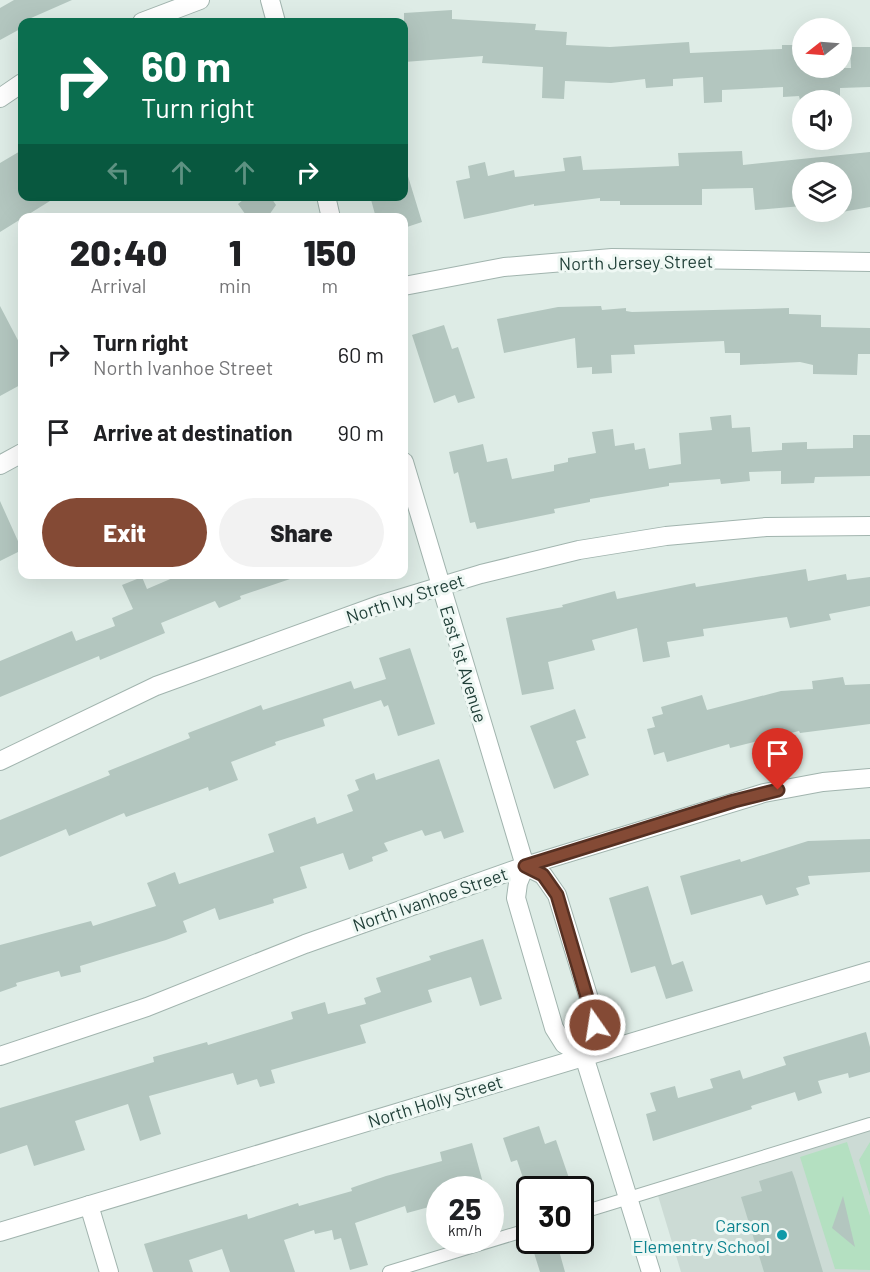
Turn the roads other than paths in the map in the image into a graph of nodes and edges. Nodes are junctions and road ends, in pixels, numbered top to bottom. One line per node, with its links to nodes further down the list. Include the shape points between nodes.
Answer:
1 (200, 0): 3 (street)
2 (270, 0): 4 (street)
3 (153, 18)
4 (275, 18)
5 (18, 86): 6 (street)
6 (0, 98)
7 (870, 262): 8 (street, North Jersey Street, via 612,258 504,267)
8 (408, 285)
9 (18, 455): 10 (street)
10 (0, 465)
11 (408, 475): 13 (street, East 1st Avenue)
12 (870, 526): 13 (street, North Ivy Street, via 766,527 666,536 568,552)
13 (441, 586): 14 (street, North Ivy Street, via 156,686); 16 (street, East 1st Avenue)
14 (0, 761)
15 (870, 778): 16 (street, North Ivanhoe Street, via 764,793)
16 (525, 866): 18 (street, North Ivanhoe Street, via 355,925 147,1007); 19 (street, via 516,898 554,1028 564,1044); 19 (street, via 543,875 557,895 594,1015 595,1025)
17 (870, 971): 19 (street, North Holly Street)
18 (0, 1056)
19 (584, 1056): 21 (street); 22 (street, North Holly Street)
20 (870, 1124): 21 (lane)
21 (629, 1198): 23 (lane); 28 (street)
22 (88, 1205): 24 (street, North Holly Street); 26 (street)
23 (594, 1209)
24 (0, 1232)
25 (516, 1233): 27 (lane)
26 (109, 1272)
27 (388, 1272)
28 (651, 1272)

